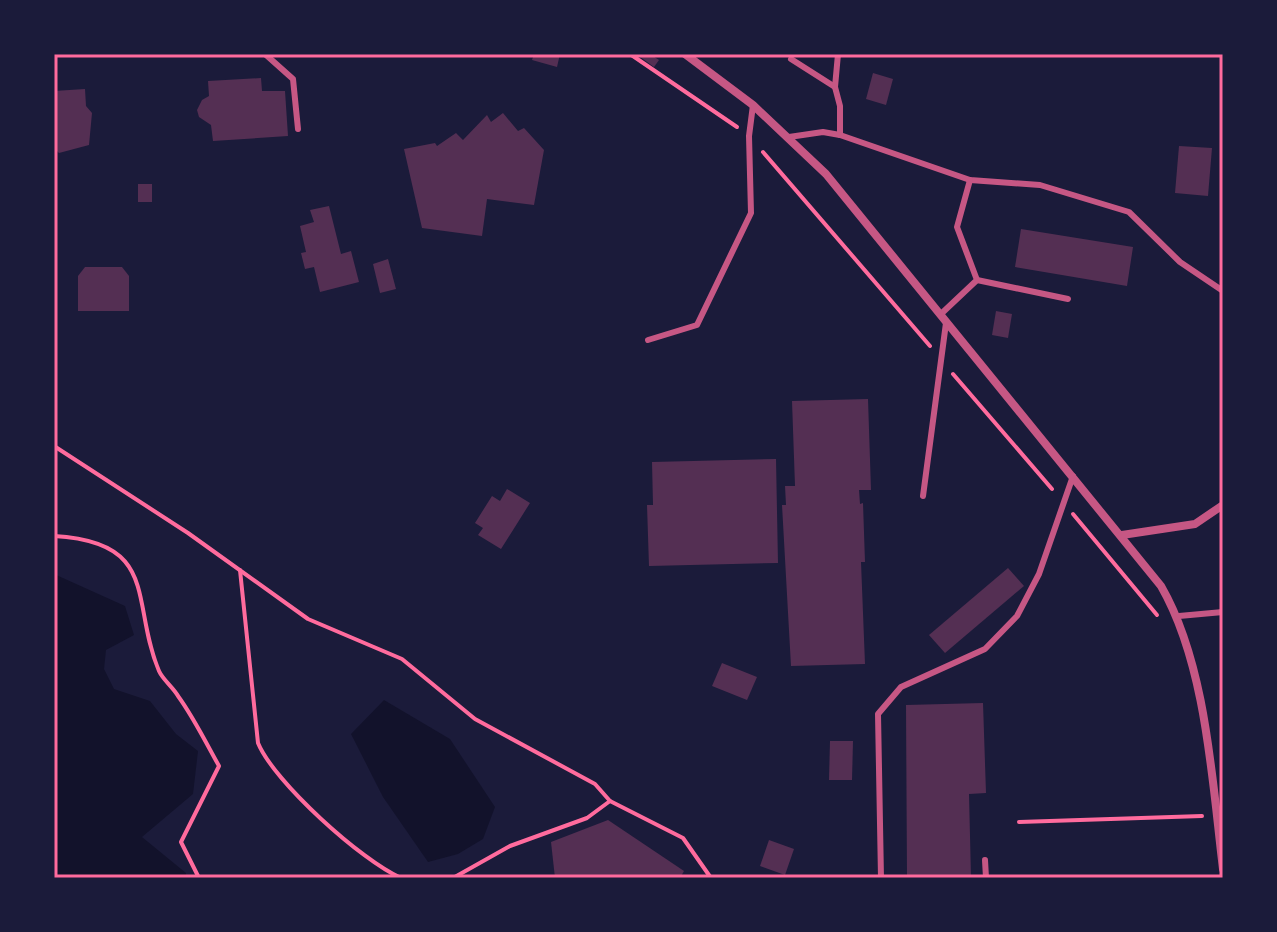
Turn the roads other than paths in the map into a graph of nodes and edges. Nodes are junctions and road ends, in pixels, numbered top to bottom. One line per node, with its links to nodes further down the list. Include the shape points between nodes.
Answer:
1 (265, 54): 8 (lane, via 293,79)
2 (685, 54): 4 (street)
3 (838, 54): 6 (lane)
4 (696, 57): 7 (street)
5 (791, 59): 6 (lane)
6 (835, 87): 9 (lane)
7 (753, 105): 10 (street); 16 (lane, via 751,213 697,325)
8 (298, 129)
9 (840, 135): 10 (lane); 11 (lane)
10 (789, 137): 15 (street, via 864,217)
11 (970, 180): 12 (lane, via 957,227); 13 (lane, via 1040,185 1129,212 1180,262)
12 (977, 280): 14 (lane); 15 (lane)
13 (1223, 291)
14 (1068, 299)
15 (944, 316): 17 (street); 18 (lane)
16 (648, 340)
17 (1073, 476): 20 (street); 25 (lane, via 1039,574 1017,616 985,649 901,687 878,714)
18 (923, 496)
19 (1223, 505): 20 (street, via 1195,524)
20 (1122, 535): 22 (street)
21 (1223, 612): 22 (lane)
22 (1179, 616): 24 (street, via 1193,659)
23 (985, 860): 26 (lane)
24 (1223, 869)
25 (881, 878)
26 (986, 878)

